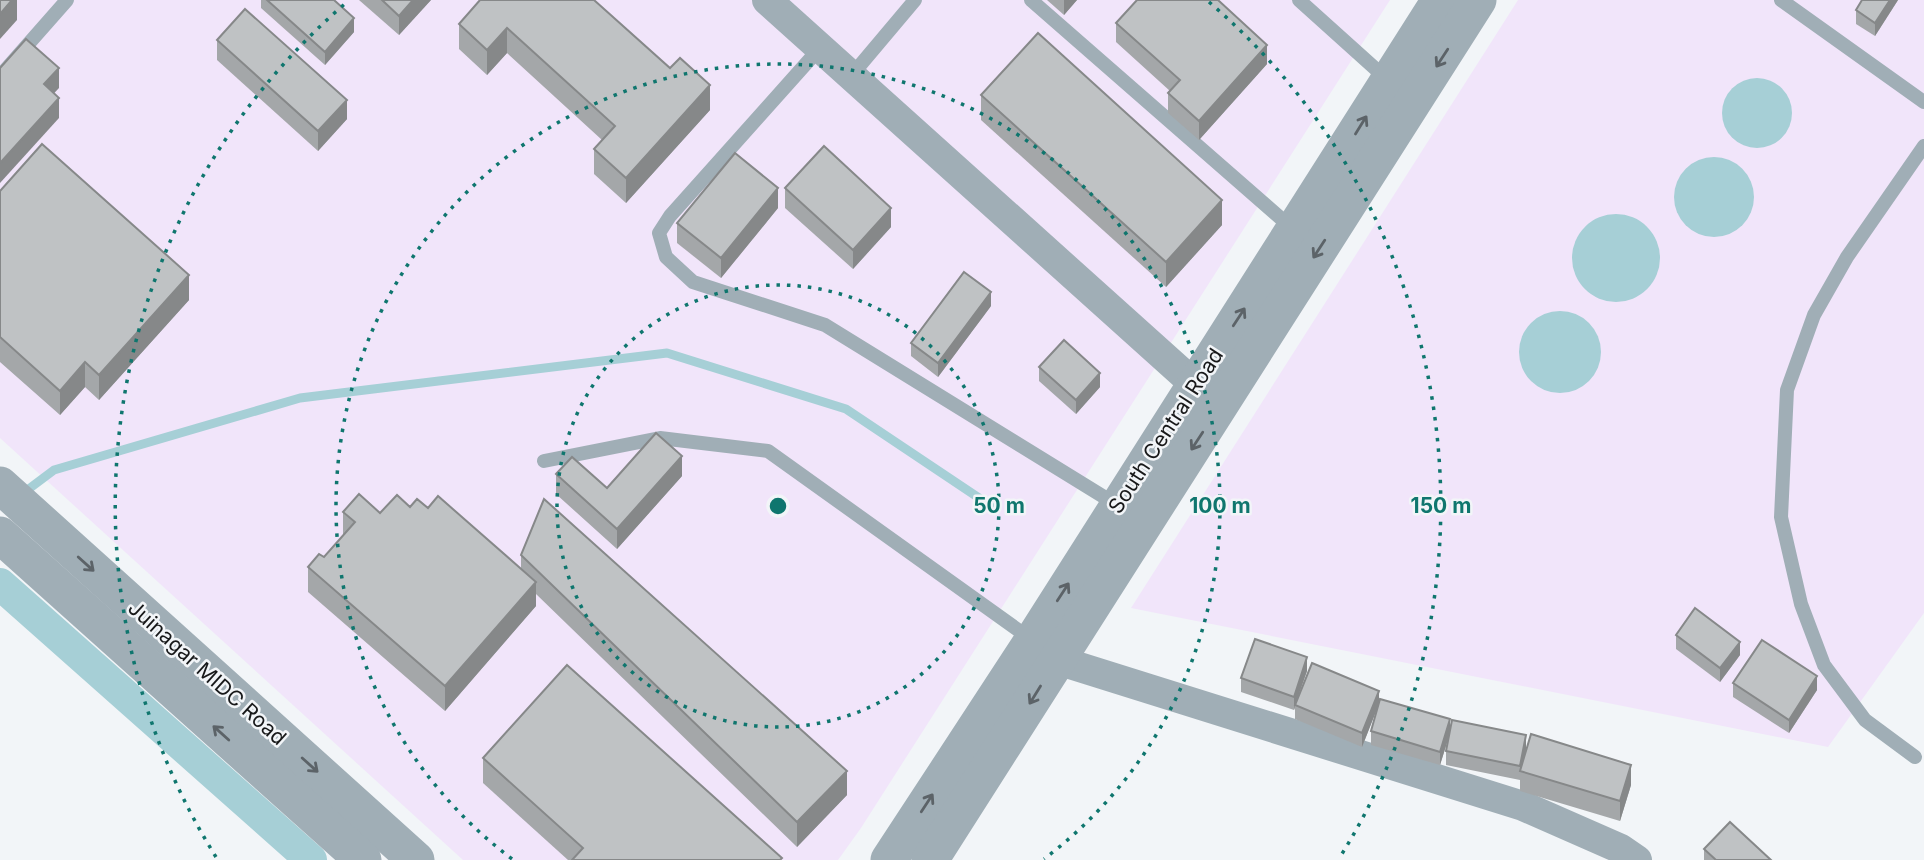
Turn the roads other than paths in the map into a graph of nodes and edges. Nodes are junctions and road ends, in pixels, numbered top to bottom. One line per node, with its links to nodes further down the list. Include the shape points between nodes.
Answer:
1 (66, 0): 10 (lane)
2 (767, 0): 9 (street)
3 (915, 0): 11 (lane)
4 (1031, 0): 15 (lane)
5 (1298, 0): 12 (lane)
6 (1440, 0): 12 (street, South Central Road)
7 (1479, 0): 12 (street, South Central Road, one-way to 12)
8 (1780, 0): 13 (lane)
9 (820, 48): 11 (street); 19 (lane, via 670,216 659,233 666,257 693,282 825,325)
10 (0, 76)
11 (851, 76): 16 (street)
12 (1401, 92): 15 (street, South Central Road, one-way to 12); 16 (street, South Central Road, one-way to 16)
13 (1924, 102)
14 (1924, 146): 22 (lane, via 1847,257 1814,315 1787,390 1781,517 1801,604 1824,665 1865,720)
15 (1294, 230): 16 (street, South Central Road, one-way to 15)
16 (1207, 396): 19 (street, South Central Road); 21 (street, South Central Road, one-way to 21)
17 (544, 461): 21 (lane, via 660,438 768,451)
18 (2, 487): 24 (street, Juinagar MIDC Road, one-way to 24)
19 (1118, 506): 21 (street, South Central Road, one-way to 19)
20 (3, 538): 23 (street, Juinagar MIDC Road, one-way to 20)
21 (1045, 650): 25 (street, South Central Road, one-way to 21); 26 (street, South Central Road, one-way to 26); 27 (street, via 1522,806)
22 (1915, 757)
23 (363, 860)
24 (416, 860)
25 (888, 860)
26 (930, 860)
27 (1637, 860)

